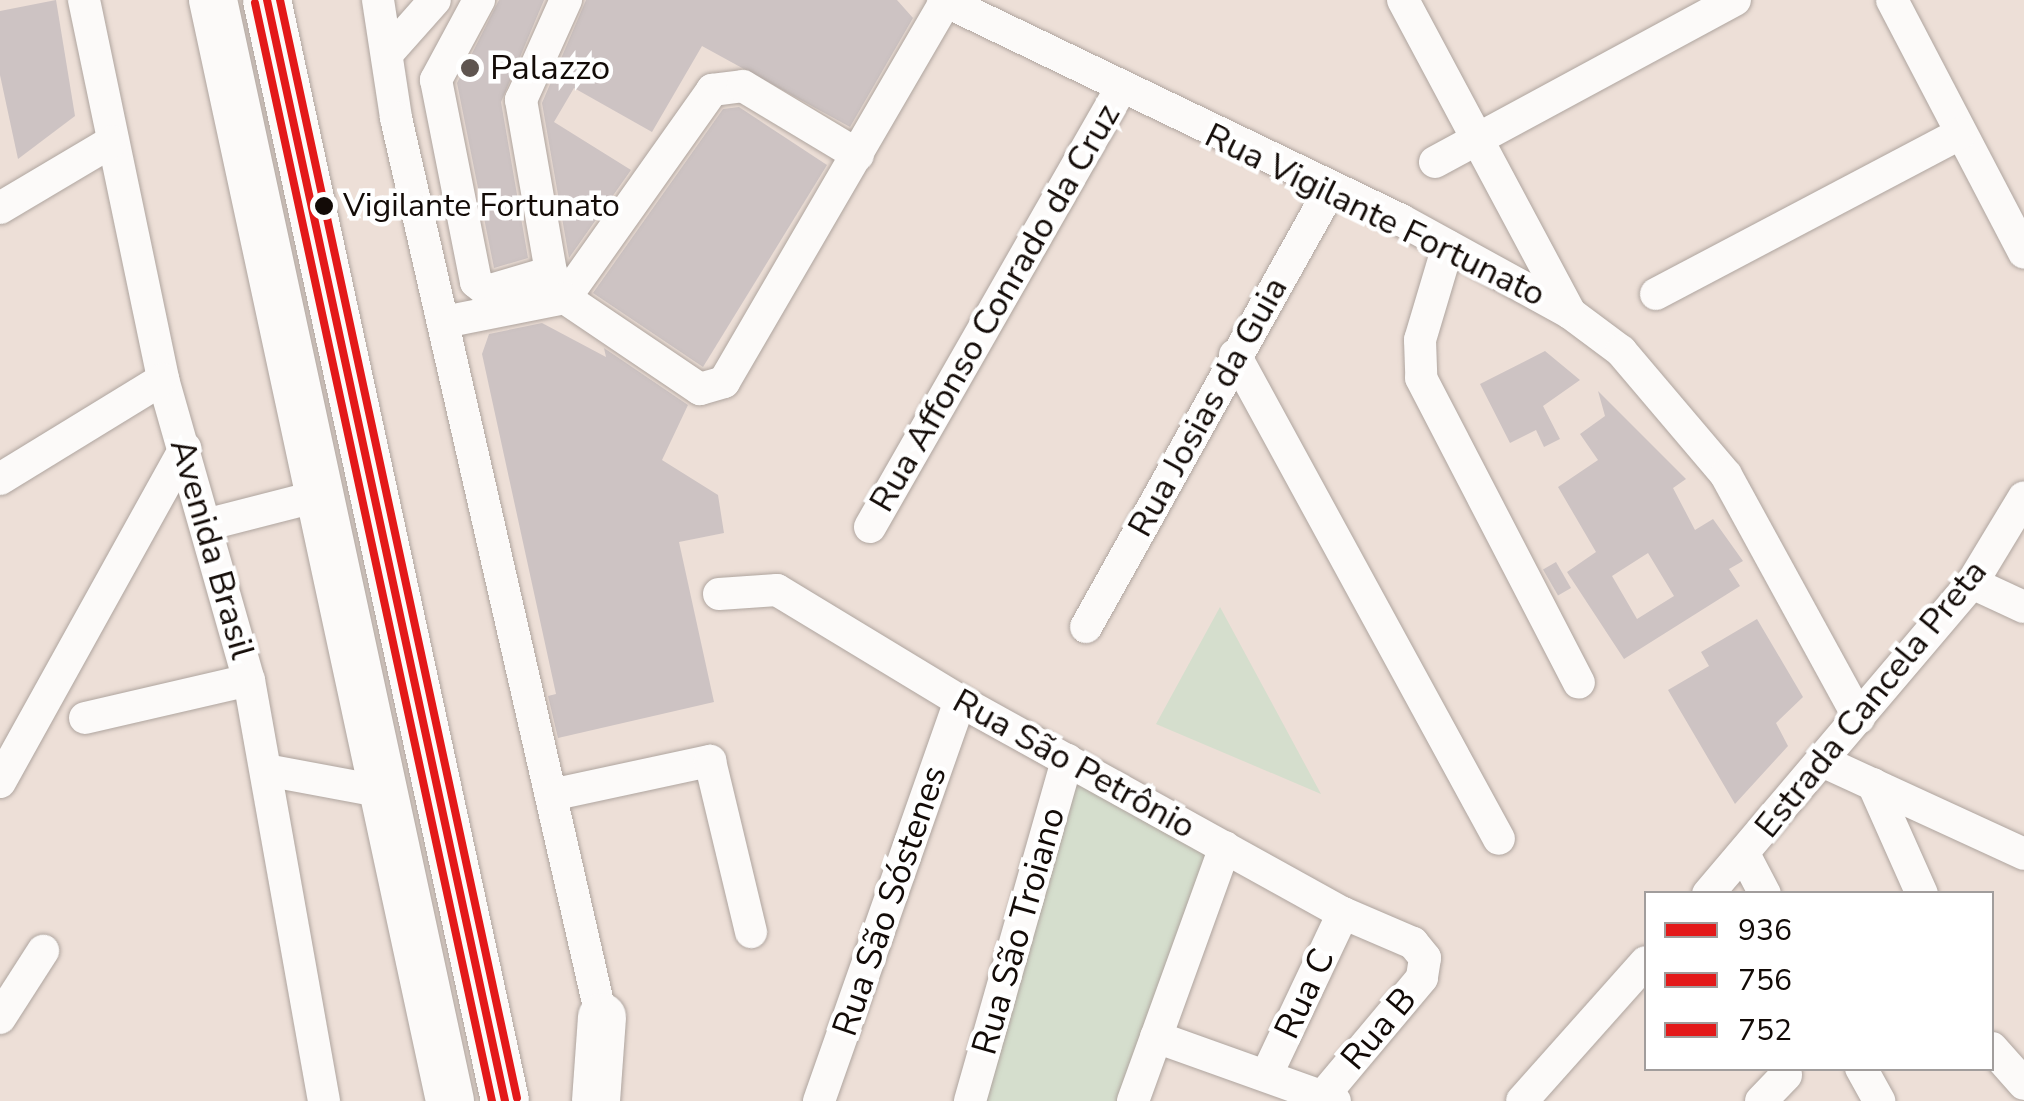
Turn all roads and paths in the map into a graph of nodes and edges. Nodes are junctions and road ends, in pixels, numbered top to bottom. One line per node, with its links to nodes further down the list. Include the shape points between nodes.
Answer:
1 (84, 0): 15 (street, Avenida Brasil)
2 (214, 0): 30 (highway)
3 (268, 0): 73 (highway)
4 (431, 0): 11 (street)
5 (479, 0): 6 (street, via 436,80 476,282 487,291 551,272 521,100)
6 (566, 0)
7 (1403, 0): 14 (street)
8 (1735, 0): 14 (street)
9 (1892, 0): 13 (street)
10 (945, 1): 12 (street, Rua Vigilante Fortunato); 16 (street)
11 (382, 28): 25 (street)
12 (1120, 90): 18 (street, Rua Vigilante Fortunato); 33 (street, Rua Affonso Conrado da Cruz)
13 (1960, 134): 20 (street); 22 (street)
14 (1480, 136): 17 (street); 24 (street)
15 (113, 141): 19 (street); 27 (street, Avenida Brasil)
16 (858, 155): 23 (street, via 744,86 712,90); 23 (street, via 724,382 700,389)
17 (1435, 162)
18 (1331, 188): 21 (street, Rua Vigilante Fortunato); 26 (street, Rua Josias da Guia)
19 (0, 208)
20 (2022, 245)
21 (1448, 246): 24 (street, Rua Vigilante Fortunato); 39 (street, via 1420,340 1421,378)
22 (1656, 294)
23 (566, 298): 25 (street)
24 (1570, 313): 42 (street, Rua Vigilante Fortunato, via 1621,351 1726,475)
25 (444, 322): 49 (street)
26 (1235, 356): 37 (street, Rua Josias da Guia); 50 (street)
27 (163, 379): 28 (street, Avenida Brasil); 29 (street)
28 (184, 448): 32 (street, Avenida Brasil); 46 (street)
29 (0, 479)
30 (318, 496): 32 (street); 48 (highway)
31 (2024, 497): 34 (street, Estrada Cancela Preta)
32 (209, 524): 38 (street, Avenida Brasil)
33 (870, 528)
34 (1972, 583): 36 (street); 42 (street, Estrada Cancela Preta)
35 (719, 594): 40 (street, Rua São Petrônio, via 777,590)
36 (2024, 607)
37 (1086, 627)
38 (249, 680): 41 (street); 45 (street, Avenida Brasil)
39 (1579, 683)
40 (960, 701): 43 (street, Rua São Petrônio); 76 (street, Rua São Sóstenes)
41 (85, 718)
42 (1859, 718): 44 (street, Estrada Cancela Preta)
43 (1067, 760): 51 (street, Rua São Petrônio); 77 (street, Rua São Troiano)
44 (1822, 761): 47 (street); 52 (street, Estrada Cancela Preta)
45 (266, 770): 48 (street); 71 (street, Avenida Brasil)
46 (0, 782)
47 (1873, 784): 53 (street); 56 (street)
48 (384, 792): 72 (highway)
49 (552, 795): 58 (street, via 710,761); 62 (street)
50 (1499, 839)
51 (1225, 847): 57 (street, Rua São Petrônio); 64 (street)
52 (1744, 854): 54 (street, Estrada Cancela Preta); 55 (street)
53 (2024, 854)
54 (1711, 891)
55 (1763, 891)
56 (1921, 891)
57 (1344, 913): 60 (street, Rua São Petrônio, via 1413,943); 67 (street, Rua C)
58 (751, 932)
59 (42, 952): 63 (street)
60 (1425, 958): 70 (street, Rua B, via 1422,978)
61 (1644, 964): 79 (street)
62 (602, 1017): 74 (highway); 75 (street)
63 (0, 1018)
64 (1156, 1037): 67 (street); 78 (street)
65 (1994, 1050): 69 (street)
66 (1864, 1071): 81 (street)
67 (1267, 1074): 70 (street)
68 (1786, 1075): 80 (street)
69 (2024, 1084)
70 (1329, 1099)
71 (324, 1101)
72 (450, 1101)
73 (504, 1101)
74 (596, 1101)
75 (618, 1101)
76 (820, 1101)
77 (970, 1101)
78 (1133, 1101)
79 (1522, 1101)
80 (1761, 1101)
81 (1879, 1101)

